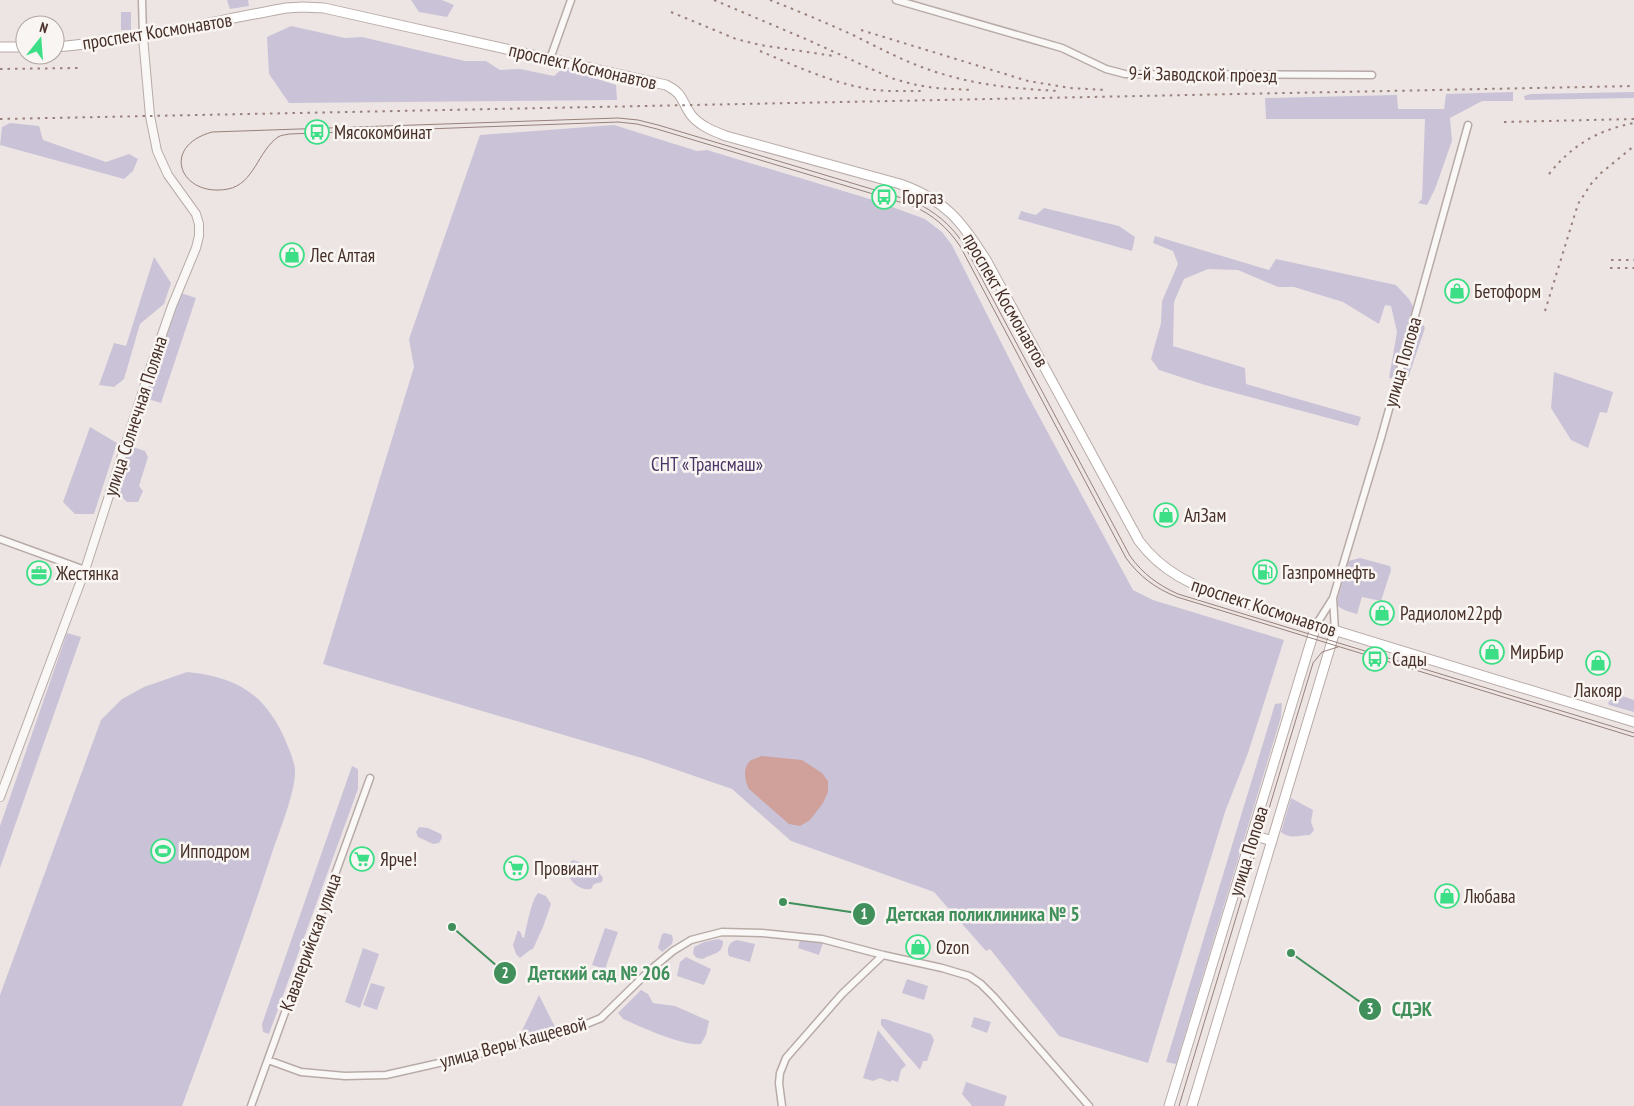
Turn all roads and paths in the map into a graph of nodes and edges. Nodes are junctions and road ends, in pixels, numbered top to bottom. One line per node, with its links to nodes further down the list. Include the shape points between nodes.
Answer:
1 (142, 0): 4 (street)
2 (571, 0): 8 (street)
3 (896, 0): 9 (street, 9-й Заводской проезд, via 1062,48 1106,69 1125,74)
4 (143, 37): 5 (main road, проспект Космонавтов); 8 (main road, проспект Космонавтов, via 286,8 324,8); 12 (street, улица Солнечная Поляна, via 150,116 157,151 168,175 196,214 199,236 147,378)
5 (65, 46)
6 (0, 47): 7 (main road)
7 (15, 47)
8 (550, 59): 14 (main road, проспект Космонавтов, via 666,84 682,96 691,114 707,128 900,184 918,190 943,205 965,228 986,260 1146,551 1156,562 1194,586)
9 (1372, 75)
10 (1468, 125): 13 (street, улица Попова)
11 (0, 539): 12 (street)
12 (85, 570): 18 (street, улица Солнечная Поляна)
13 (1333, 598): 14 (street, улица Попова); 15 (street, улица Попова)
14 (1316, 625): 15 (main road, проспект Космонавтов); 19 (main road, улица Попова)
15 (1335, 631): 16 (main road, проспект Космонавтов); 20 (main road, улица Попова)
16 (1634, 722)
17 (370, 778): 22 (street, Кавалерийская улица)
18 (0, 797)
19 (1253, 835): 20 (main road); 26 (main road, улица Попова)
20 (1272, 841): 27 (main road, улица Попова)
21 (883, 955): 22 (street, улица Веры Кащеевой, via 822,939 722,932 691,940 673,951 601,1018 562,1034 386,1075 301,1072); 24 (street, via 842,994 786,1058 779,1083); 25 (street, улица Веры Кащеевой, via 957,971 981,984)
22 (268, 1060): 23 (street, Кавалерийская улица)
23 (251, 1106)
24 (782, 1106)
25 (1089, 1106)
26 (1169, 1106)
27 (1192, 1106)

